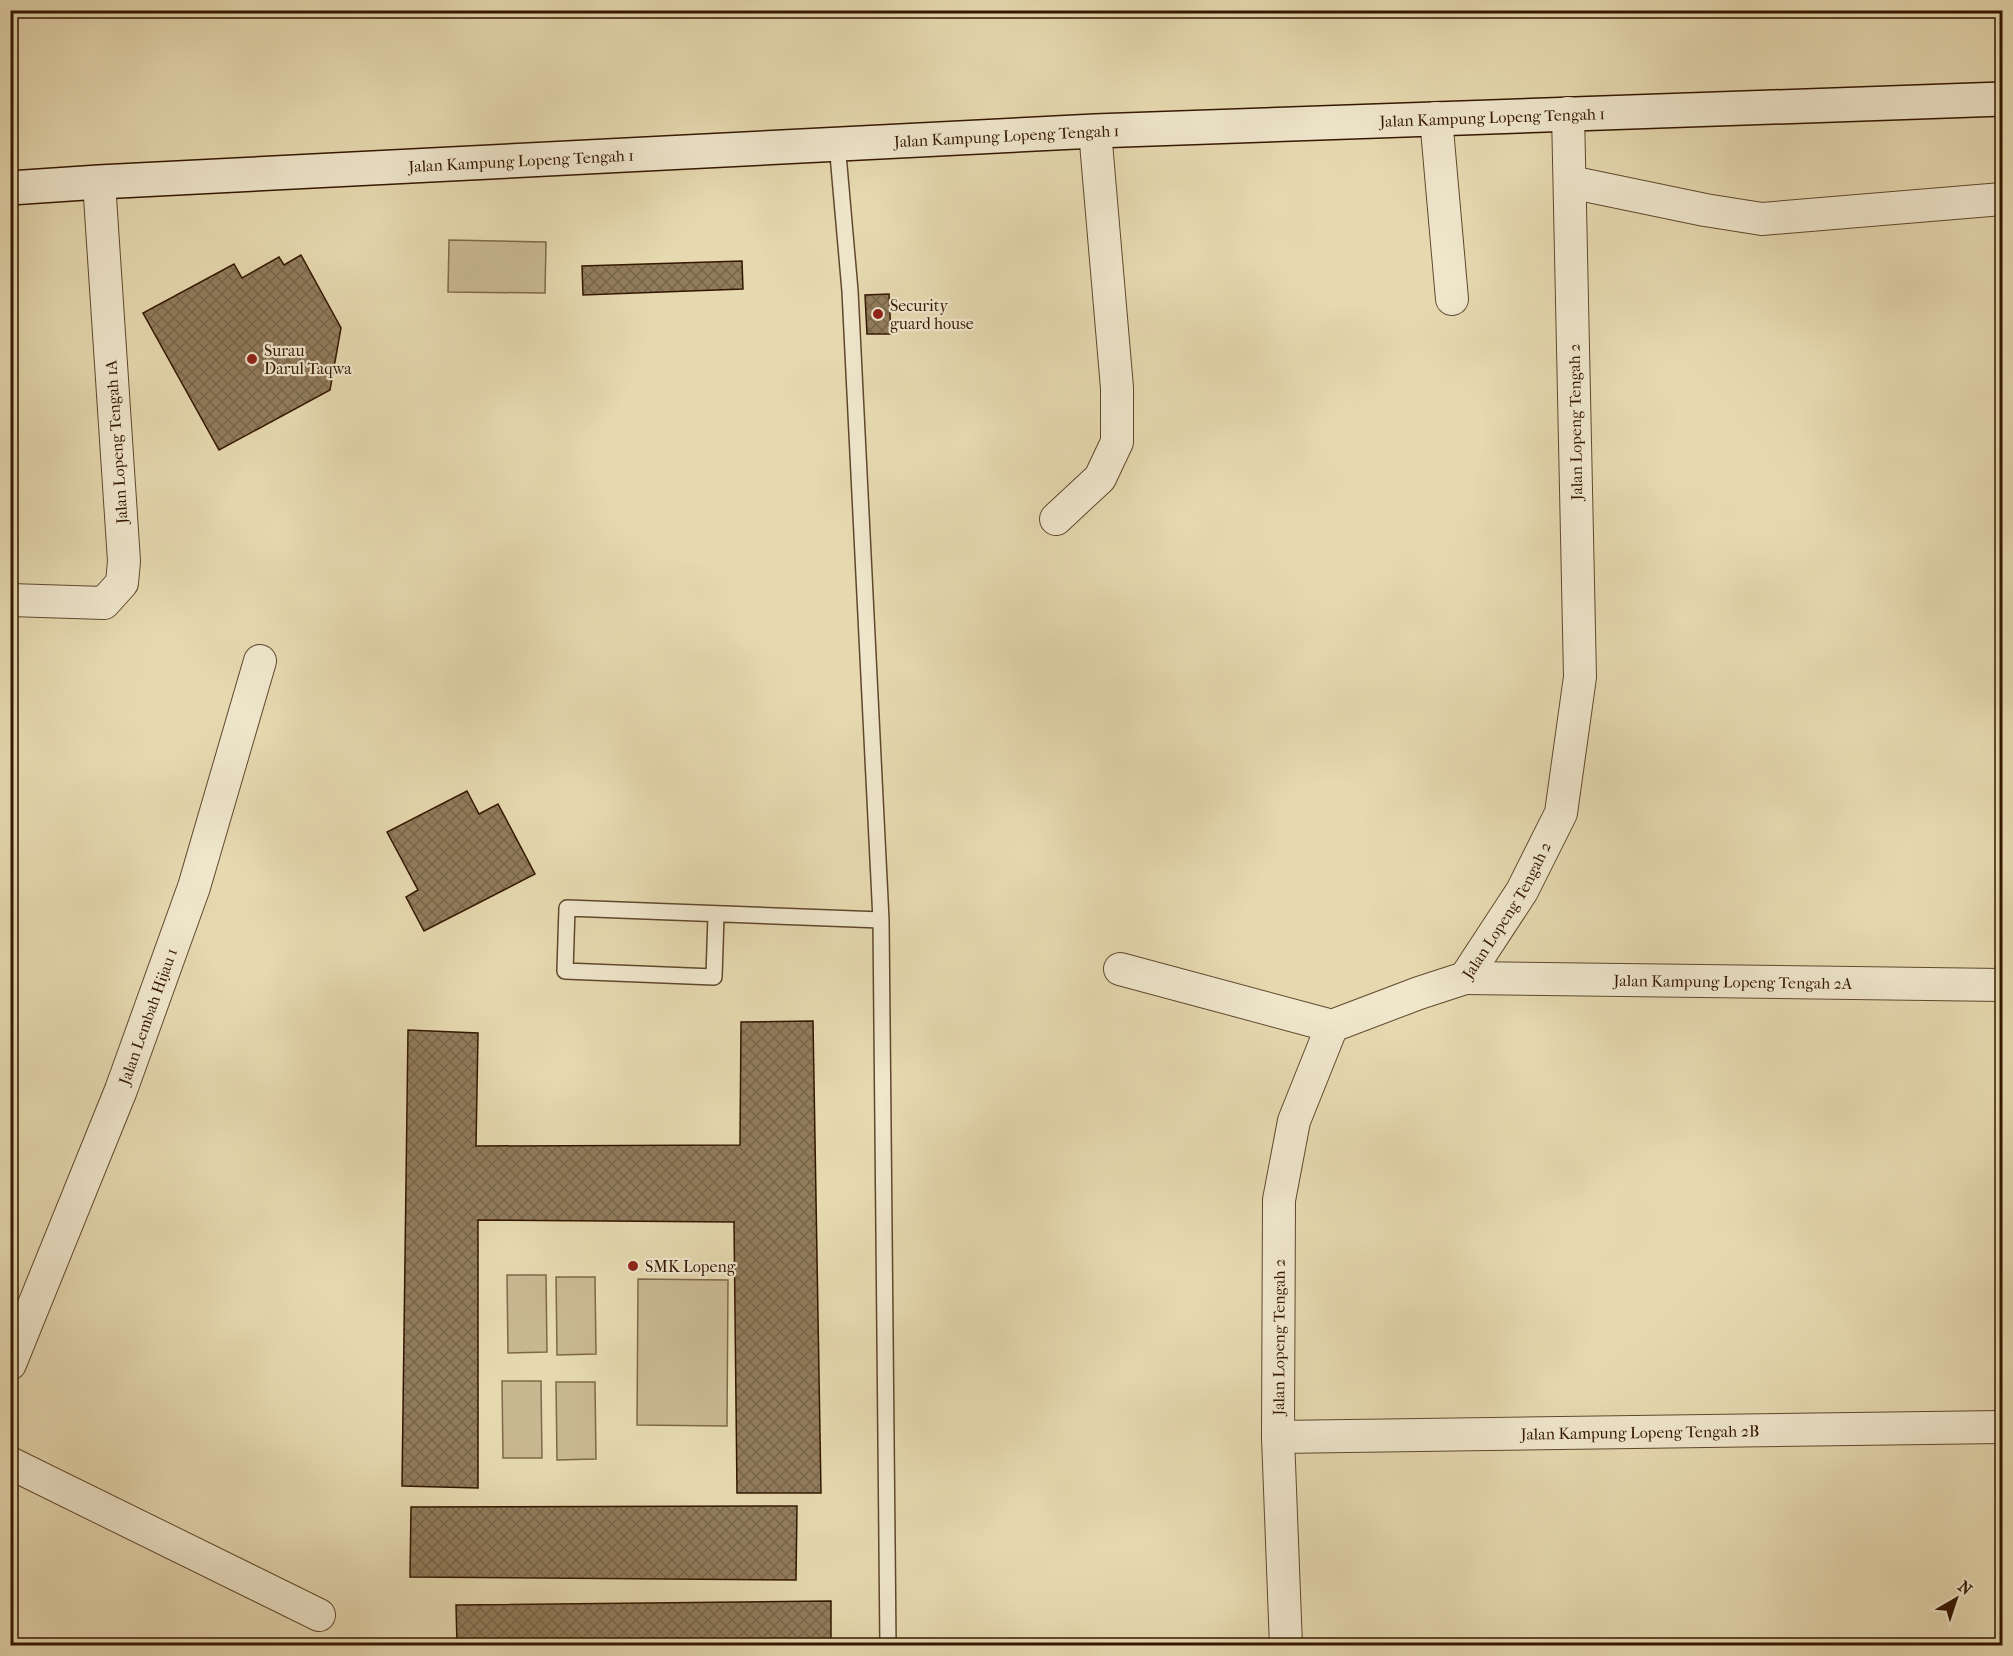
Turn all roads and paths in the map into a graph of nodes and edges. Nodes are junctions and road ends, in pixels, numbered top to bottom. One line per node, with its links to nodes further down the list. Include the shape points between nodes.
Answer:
1 (2002, 99): 2 (street, Jalan Kampung Lopeng Tengah 1)
2 (1568, 113): 3 (street, Jalan Kampung Lopeng Tengah 1); 7 (street, Jalan Lopeng Tengah 2)
3 (1436, 118): 4 (street, Jalan Kampung Lopeng Tengah 1); 10 (street)
4 (1095, 131): 5 (street, Jalan Kampung Lopeng Tengah 1); 11 (street, via 1117,388 1117,442 1100,478)
5 (837, 143): 6 (street, Jalan Kampung Lopeng Tengah 1); 15 (lane, via 850,291)
6 (99, 182): 8 (street, Jalan Kampung Lopeng Tengah 1); 12 (street, Jalan Lopeng Tengah 1A, via 124,561 122,583 104,603)
7 (1570, 182): 9 (street, via 1762,219); 17 (street, Jalan Lopeng Tengah 2, via 1580,677 1561,813 1522,891)
8 (10, 188)
9 (2002, 199)
10 (1452, 299)
11 (1056, 519)
12 (10, 600)
13 (260, 661): 20 (street, Jalan Lembah Hijau 1, via 194,887 121,1090)
14 (716, 915): 14 (lane, via 567,908 565,971 714,977); 15 (lane)
15 (881, 920): 25 (lane)
16 (1120, 969): 19 (street)
17 (1465, 978): 18 (street, Jalan Kampung Lopeng Tengah 2A); 19 (street, Jalan Lopeng Tengah 2)
18 (2002, 985)
19 (1332, 1026): 22 (street, Jalan Lopeng Tengah 2, via 1294,1121 1279,1200)
20 (10, 1364)
21 (2002, 1427): 22 (street, Jalan Kampung Lopeng Tengah 2B)
22 (1278, 1437): 26 (street, Jalan Lopeng Tengah 2)
23 (10, 1464): 24 (street)
24 (319, 1614)
25 (888, 1646)
26 (1286, 1646)

